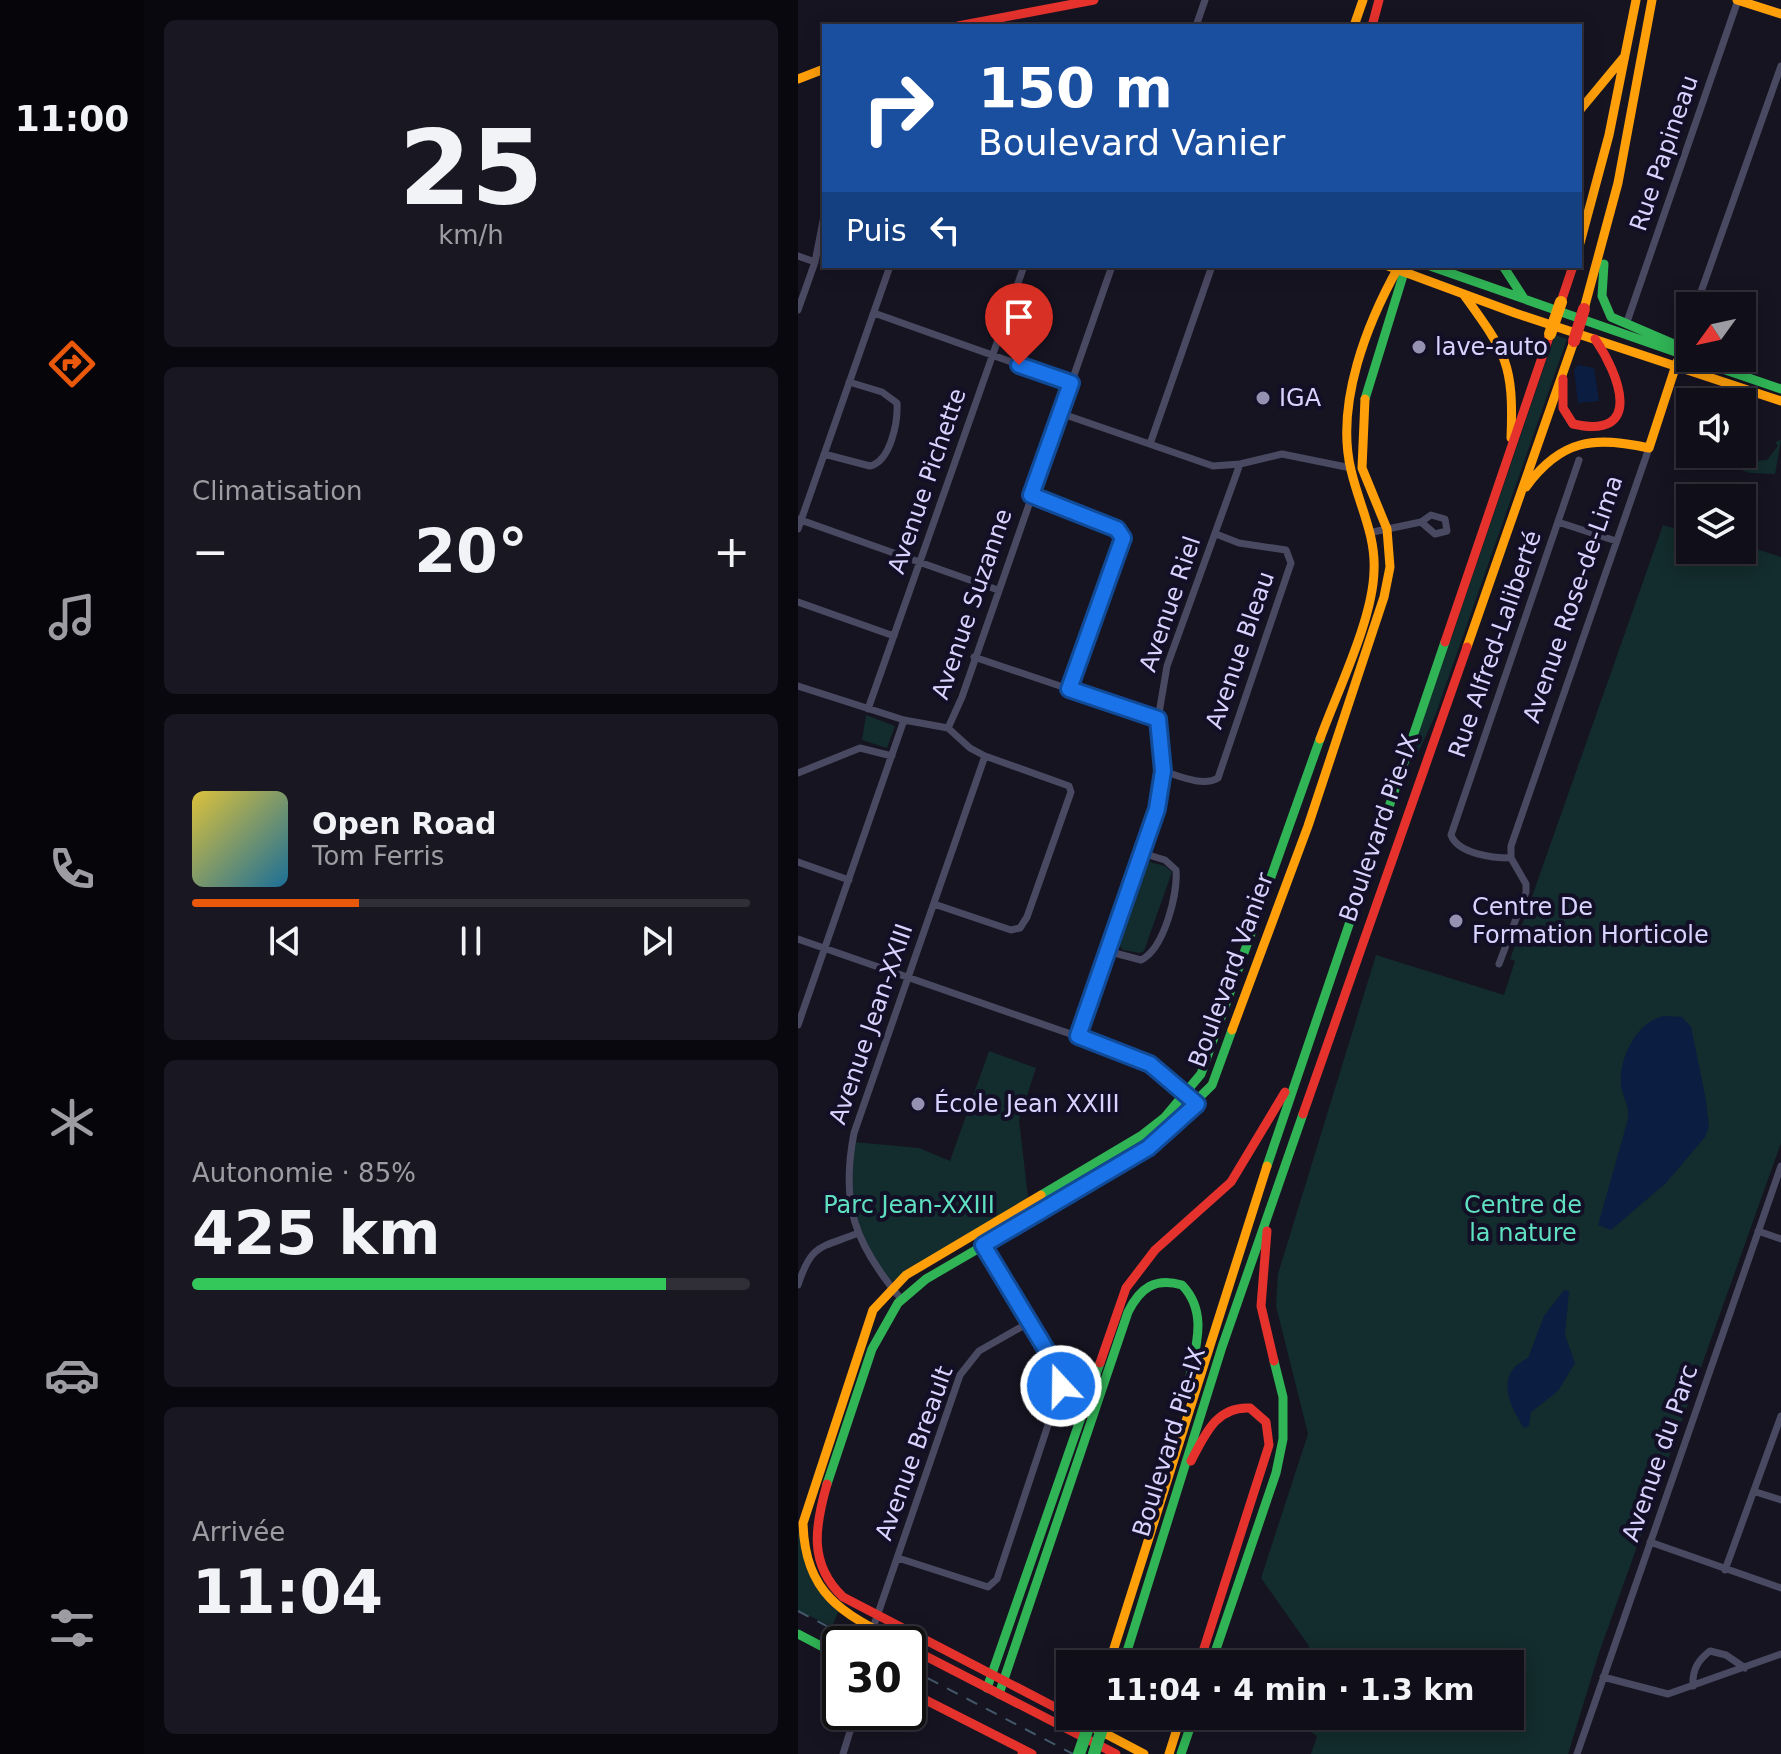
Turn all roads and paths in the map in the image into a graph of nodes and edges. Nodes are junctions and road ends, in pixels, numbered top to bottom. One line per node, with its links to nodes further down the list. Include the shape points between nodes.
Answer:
1 (1094, 0): 10 (main road)
2 (1205, 0): 11 (street)
3 (1363, 0): 12 (main road)
4 (1382, 0): 9 (main road)
5 (1636, 0): 13 (main road)
6 (1652, 0): 19 (main road, Boulevard Pie-IX)
7 (1738, 0): 8 (main road); 36 (street, Rue Papineau)
8 (1781, 14)
9 (1374, 21)
10 (977, 24)
11 (1197, 24)
12 (1355, 24)
13 (1626, 55): 17 (main road); 20 (main road)
14 (1781, 66): 31 (street)
15 (822, 70): 16 (main road)
16 (798, 79)
17 (1582, 108)
18 (822, 226): 22 (street)
19 (1607, 229): 38 (main road, via 1601,294 1607,312); 42 (main road, Boulevard Pie-IX, bridge)
20 (1582, 235)
21 (798, 256): 22 (street)
22 (815, 262): 34 (street)
23 (889, 268): 35 (street)
24 (1023, 268): 41 (street, Avenue Pichette)
25 (1111, 268): 47 (street, Avenue Suzanne)
26 (1211, 268): 51 (street)
27 (1399, 268): 32 (main road); 57 (main road, Boulevard Vanier, via 1363,355 1351,403 1347,434)
28 (1436, 268): 33 (main road)
29 (1504, 268): 33 (main road)
30 (1572, 268): 53 (main road, Boulevard Pie-IX, bridge)
31 (1701, 292)
32 (1464, 295): 37 (main road); 53 (main road, via 1491,328 1508,366)
33 (1523, 297): 39 (main road)
34 (798, 310)
35 (874, 313): 41 (street); 46 (street)
36 (1628, 319)
37 (1595, 339): 40 (main road); 42 (main road, via 1619,381 1612,421 1590,430 1571,422 1562,404)
38 (1676, 351)
39 (1676, 352)
40 (1676, 353)
41 (992, 355): 47 (street); 68 (street, Avenue Pichette)
42 (1563, 371): 59 (main road, Boulevard Pie-IX)
43 (1678, 372): 52 (main road, Avenue Rose-de-Lima)
44 (1720, 372): 49 (main road)
45 (1735, 372): 48 (main road)
46 (849, 382): 54 (street); 54 (street, via 882,392 897,403 885,456 870,466)
47 (1071, 383): 50 (street, Avenue Suzanne)
48 (1781, 389)
49 (1781, 401)
50 (1060, 413): 51 (street); 58 (street, Avenue Suzanne)
51 (1150, 444): 56 (street, via 1213,466)
52 (1649, 448): 59 (main road, via 1595,443 1564,447 1540,466); 67 (street, Avenue Rose-de-Lima)
53 (1511, 452): 95 (main road, Boulevard Pie-IX)
54 (824, 454): 60 (street)
55 (1579, 460): 62 (street, Rue Alfred-Laliberté)
56 (1240, 464): 57 (street, via 1282,454); 66 (street, Avenue Riel)
57 (1356, 468): 64 (main road, Boulevard Vanier); 65 (main road, Boulevard Vanier)
58 (1031, 495): 69 (street, Avenue Suzanne); 74 (street, via 1117,529 1123,538)
59 (1513, 507): 99 (main road, Boulevard Pie-IX)
60 (800, 519): 63 (street); 68 (street)
61 (1421, 522): 64 (street)
62 (1558, 522): 67 (street); 84 (street, Rue Alfred-Laliberté, via 1452,831 1452,840 1460,847)
63 (798, 529)
64 (1387, 529): 65 (street); 97 (main road, Boulevard Vanier, via 1390,567 1384,597 1225,1058)
65 (1373, 532): 96 (main road, Boulevard Vanier, via 1375,574 1367,609 1212,1050)
66 (1216, 534): 76 (street, Avenue Riel, via 1167,666); 81 (street, Avenue Bleau, via 1286,550 1291,563 1218,778 1192,780)
67 (1616, 541): 84 (street, Avenue Rose-de-Lima)
68 (920, 562): 69 (street); 71 (street, Avenue Pichette)
69 (998, 590): 72 (street, Avenue Suzanne)
70 (798, 602): 71 (street)
71 (894, 636): 75 (street, Avenue Pichette)
72 (974, 657): 74 (street); 78 (street, Avenue Suzanne)
73 (798, 686): 75 (street)
74 (1069, 689): 76 (street)
75 (868, 709): 77 (street)
76 (1158, 719): 81 (street, Avenue Riel)
77 (904, 720): 78 (street); 79 (street)
78 (948, 728): 80 (street)
79 (892, 756): 82 (street, via 860,748); 86 (street)
80 (985, 756): 87 (street, Avenue Jean-XXIII); 87 (street, via 1069,786 1071,792 1020,928 1011,930)
81 (1163, 771): 83 (street, Avenue Riel)
82 (798, 773)
83 (1142, 853): 90 (street, Avenue Riel); 90 (street, via 1165,860 1176,870 1177,883 1155,950 1141,960)
84 (1511, 858): 91 (street, via 1526,892)
85 (798, 862): 86 (street)
86 (849, 880): 89 (street)
87 (934, 904): 92 (street, Avenue Jean-XXIII)
88 (798, 939): 89 (street)
89 (825, 948): 92 (street); 93 (street)
90 (1107, 951): 94 (street, Avenue Riel)
91 (1499, 964)
92 (908, 977): 94 (street); 101 (street, Avenue Jean-XXIII, via 852,1144 848,1199)
93 (799, 1020)
94 (1078, 1036): 96 (street, via 1150,1064)
95 (1298, 1069): 110 (main road, Boulevard Pie-IX); 132 (main road, via 1231,1182 1155,1250 1126,1288)
96 (1186, 1095): 97 (street); 102 (main road, Boulevard Vanier, via 1142,1135)
97 (1197, 1104): 102 (main road, Boulevard Vanier, via 1148,1148)
98 (1781, 1166): 100 (street, Avenue du Parc)
99 (1270, 1208): 112 (main road, Boulevard Pie-IX); 127 (main road, via 1261,1306 1283,1397 1283,1439)
100 (1758, 1231): 103 (street); 116 (street, Avenue du Parc)
101 (856, 1234): 105 (street); 107 (street, Avenue Jean-XXIII)
102 (980, 1239): 107 (main road, Boulevard Vanier); 108 (main road, Boulevard Vanier); 109 (street)
103 (1781, 1239)
104 (798, 1254): 105 (street)
105 (807, 1258): 106 (street)
106 (798, 1285)
107 (891, 1288): 108 (street, Avenue Jean-XXIII); 115 (main road, Boulevard Vanier, via 873,1310 865,1331)
108 (901, 1299): 115 (main road, Boulevard Vanier, via 872,1349)
109 (1030, 1322): 117 (street, Avenue Breault, via 979,1351 960,1375); 117 (street, via 1062,1376 997,1579 988,1587)
110 (1185, 1415): 124 (main road, Boulevard Pie-IX); 132 (main road, via 1199,1309 1184,1287 1158,1281 1139,1292 1128,1312)
111 (1781, 1416): 113 (street)
112 (1181, 1478): 125 (main road, Boulevard Pie-IX); 126 (main road, via 1223,1413 1247,1407 1265,1419 1270,1441)
113 (1756, 1492): 114 (street); 118 (street)
114 (1781, 1500)
115 (805, 1531): 120 (main road, Boulevard Vanier, via 831,1587)
116 (1650, 1542): 118 (street); 131 (street, Avenue du Parc)
117 (898, 1558): 120 (street, Avenue Breault)
118 (1725, 1570): 119 (street)
119 (1781, 1588)
120 (875, 1622): 121 (main road, Boulevard Vanier); 132 (main road, Boulevard Vanier)
121 (880, 1626)
122 (798, 1634): 123 (main road)
123 (822, 1647)
124 (1113, 1650)
125 (1127, 1650)
126 (1203, 1650)
127 (1216, 1650)
128 (1781, 1654): 130 (street)
129 (926, 1655): 132 (main road)
130 (1745, 1668): 133 (street); 133 (street, via 1710,1651 1699,1659)
131 (1603, 1677): 133 (street, via 1654,1693); 150 (street, Avenue du Parc)
132 (996, 1685): 135 (main road); 146 (main road)
133 (1693, 1686)
134 (926, 1700): 142 (main road)
135 (1056, 1710)
136 (850, 1730): 143 (street)
137 (1087, 1730): 144 (main road, bridge)
138 (1098, 1730): 147 (main road)
139 (1102, 1730): 145 (main road, bridge)
140 (1177, 1730): 148 (main road)
141 (1189, 1730): 149 (main road)
142 (1026, 1753)
143 (843, 1754)
144 (1079, 1754)
145 (1094, 1754)
146 (1116, 1754)
147 (1144, 1754)
148 (1169, 1754)
149 (1181, 1754)
150 (1577, 1754)

